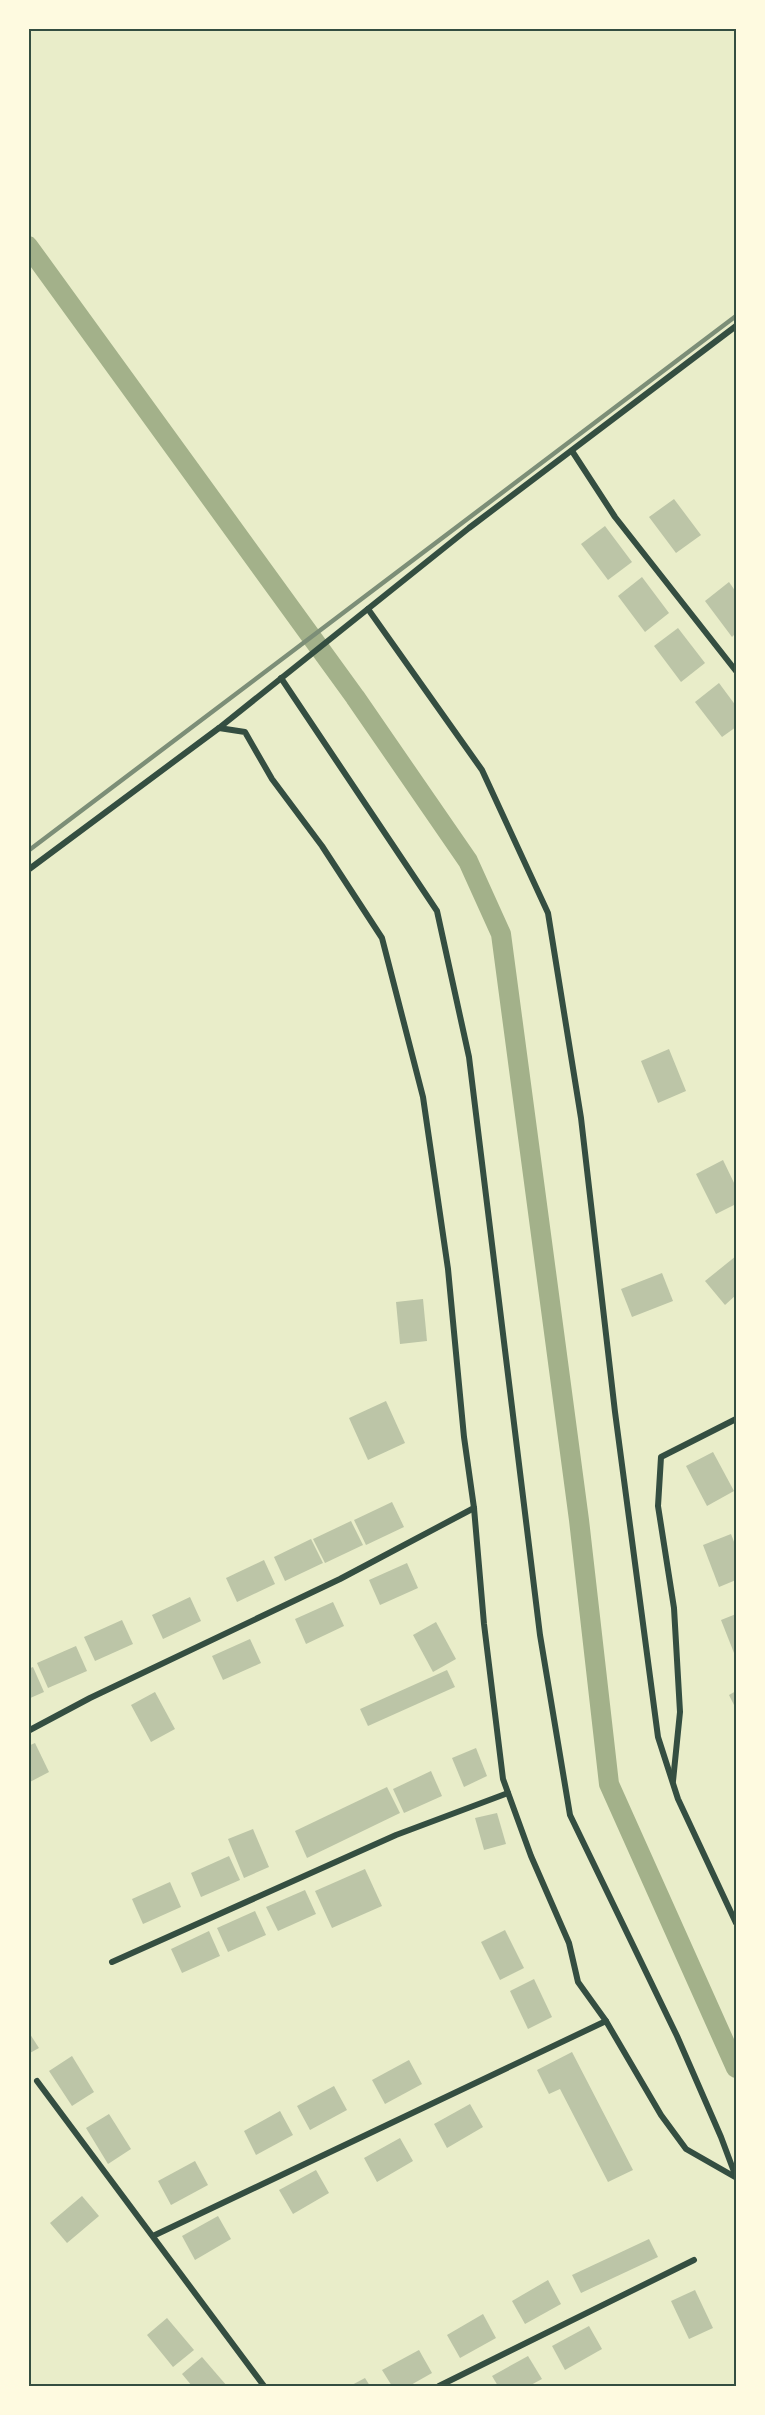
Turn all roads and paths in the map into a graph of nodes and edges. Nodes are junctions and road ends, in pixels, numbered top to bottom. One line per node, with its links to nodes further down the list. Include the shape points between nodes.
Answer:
1 (736, 326): 2 (street)
2 (572, 451): 3 (street); 4 (street, via 615,518)
3 (368, 609): 5 (street); 11 (street, via 482,770 548,913 581,1118 658,1737)
4 (736, 671)
5 (281, 678): 6 (street); 17 (street, via 437,911 469,1057 540,1635 570,1815 677,2036)
6 (219, 728): 7 (street); 9 (street, via 245,732 272,779 382,938 423,1097 448,1269)
7 (28, 870)
8 (736, 1419): 11 (street, via 661,1457 658,1506 674,1608 680,1712)
9 (474, 1508): 10 (street, via 340,1579); 12 (street, via 484,1624 503,1779)
10 (28, 1731)
11 (673, 1783): 13 (street)
12 (508, 1792): 14 (street, via 396,1835); 15 (street, via 569,1943 578,1982)
13 (736, 1923)
14 (112, 1962)
15 (606, 2020): 17 (street, via 661,2115 686,2149); 18 (street)
16 (37, 2081): 18 (street)
17 (736, 2178)
18 (153, 2236): 20 (street)
19 (694, 2260): 21 (street)
20 (264, 2386)
21 (439, 2386)

